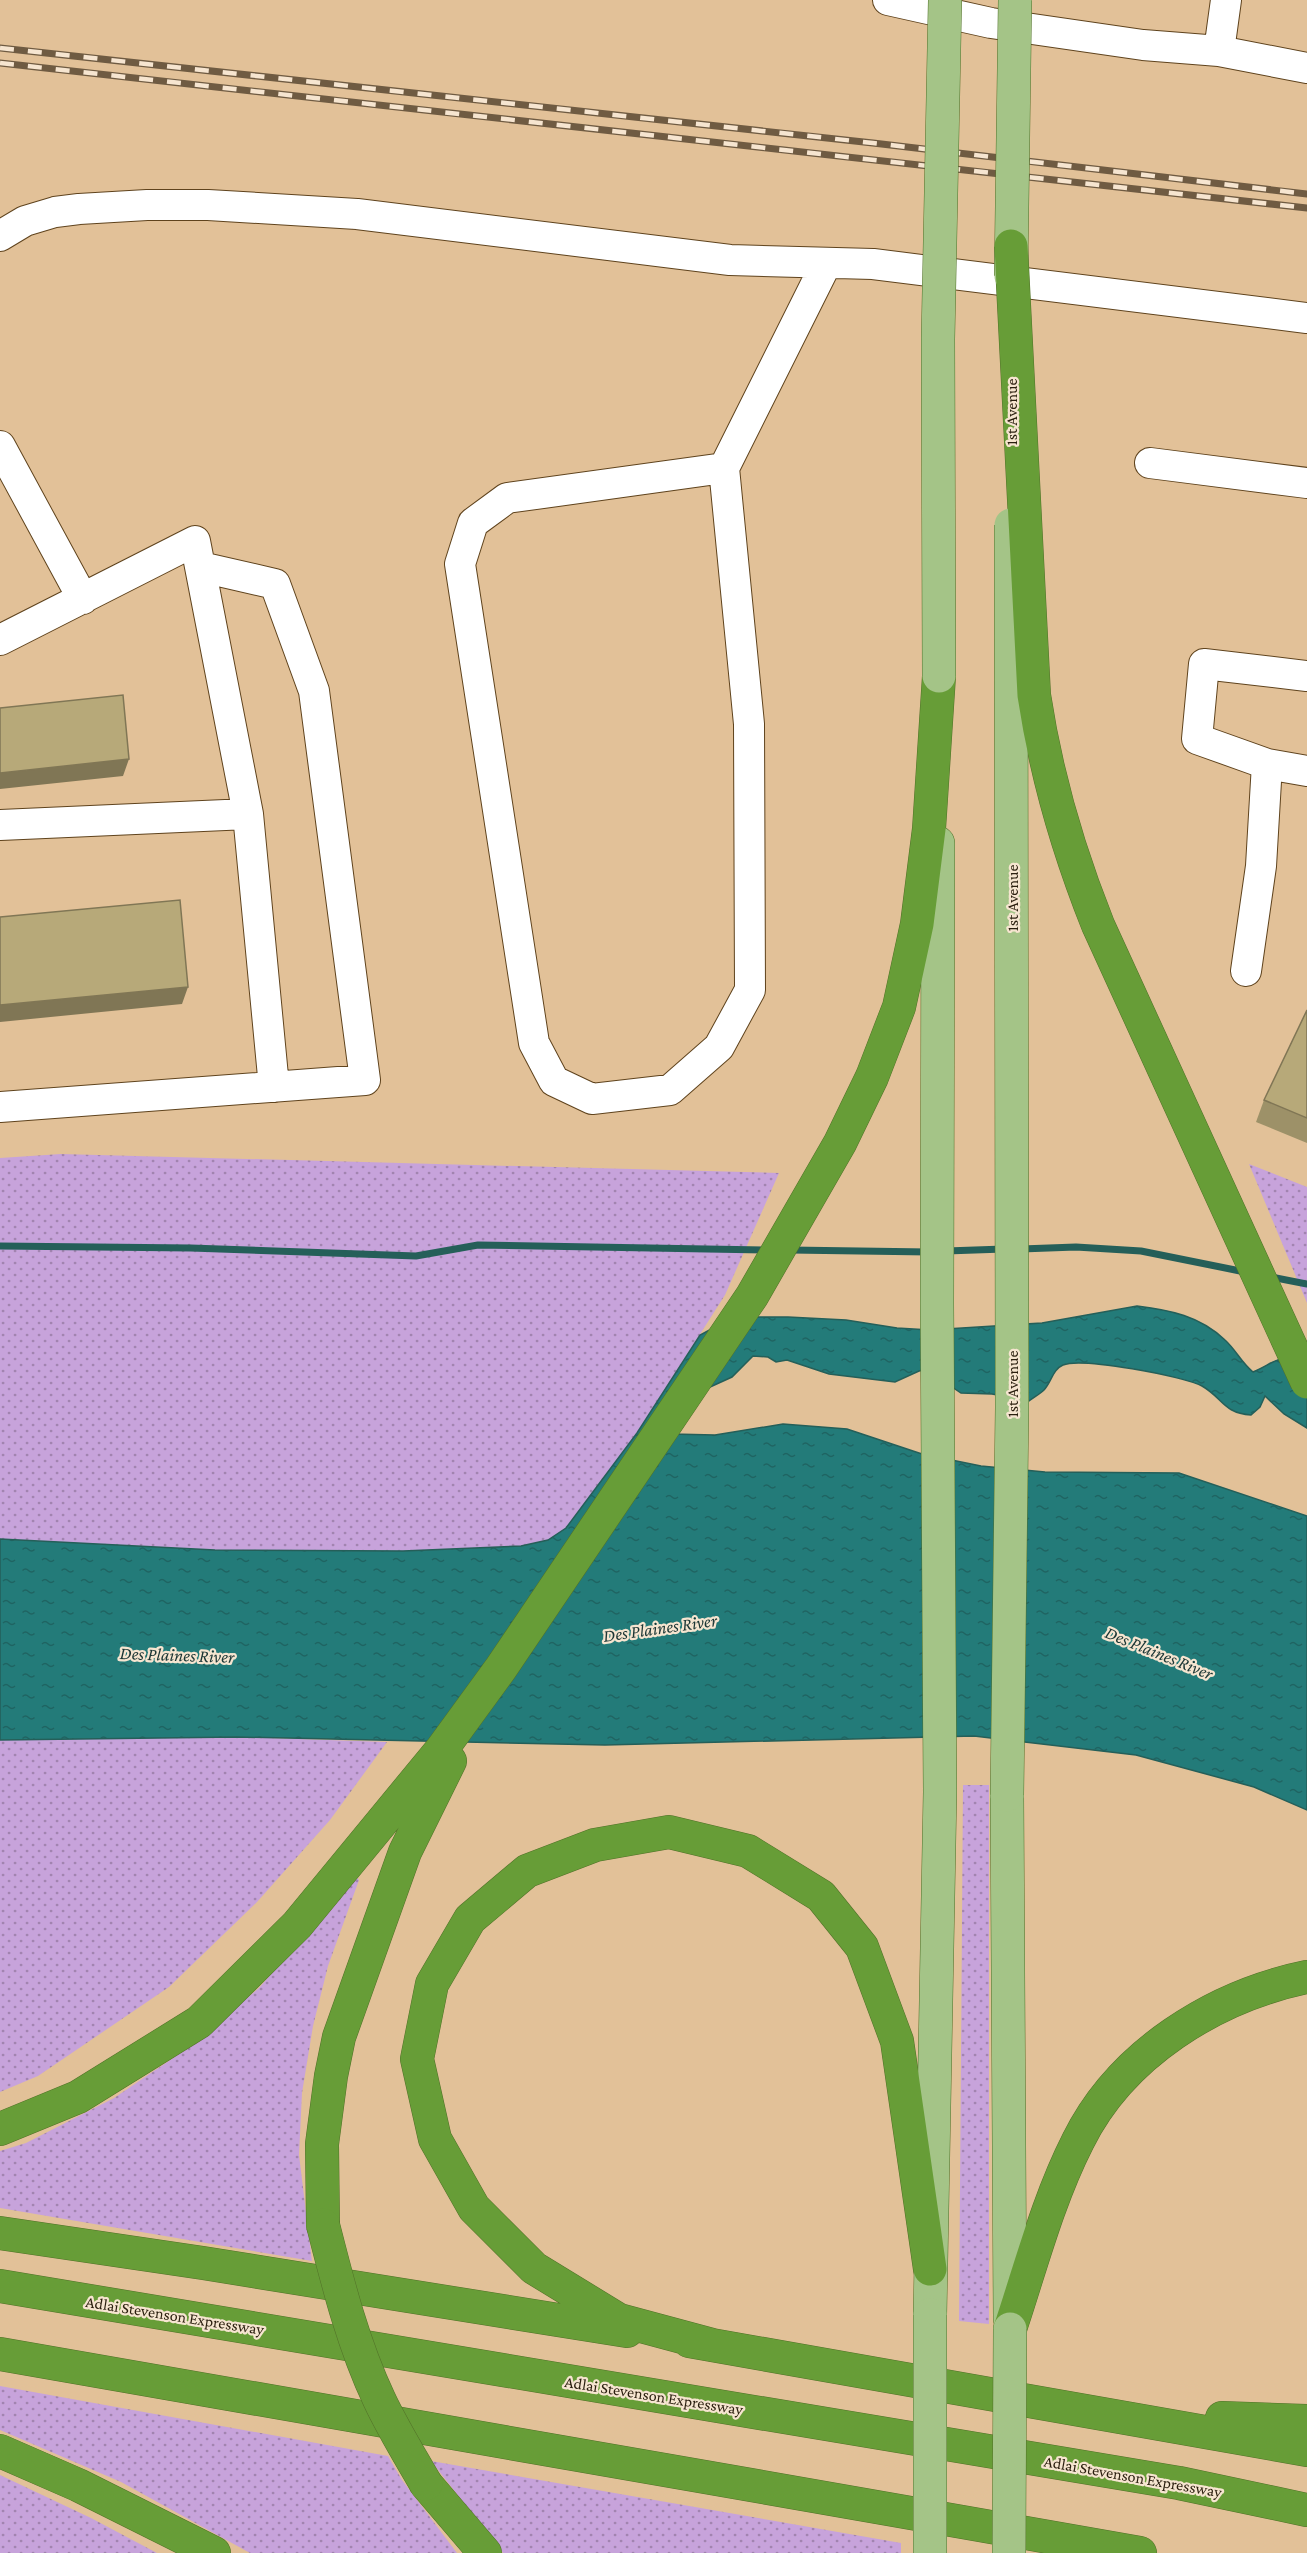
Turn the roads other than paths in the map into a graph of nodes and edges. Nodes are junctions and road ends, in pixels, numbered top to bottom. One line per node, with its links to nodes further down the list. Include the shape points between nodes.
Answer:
1 (888, 0): 7 (lane, via 991,23 1143,45)
2 (934, 0): 9 (main road, bridge)
3 (945, 0): 9 (main road, bridge)
4 (1014, 0): 10 (main road, 1st Avenue, bridge)
5 (1032, 0): 10 (main road, bridge)
6 (1226, 0): 7 (lane)
7 (1219, 51): 8 (lane)
8 (1307, 69)
9 (942, 141): 23 (main road, bridge)
10 (1011, 171): 13 (main road, 1st Avenue, bridge)
11 (13, 217): 12 (lane); 14 (lane, via 147,205 220,206 357,214 730,260)
12 (0, 236)
13 (1011, 246): 32 (highway, bridge, via 1034,695 1057,808 1098,925); 39 (main road, 1st Avenue, bridge, via 1012,1408 1007,1795)
14 (826, 264): 15 (lane, via 873,264); 18 (lane)
15 (1307, 318)
16 (0, 446): 21 (lane)
17 (1150, 463): 19 (lane)
18 (724, 468): 18 (lane, via 507,498 473,523 460,564 534,1043 554,1081 592,1099 670,1090 719,1047 750,990 749,724)
19 (1307, 483)
20 (201, 567): 21 (lane, via 195,541); 27 (lane); 30 (lane, via 275,584 316,703 365,1080)
21 (82, 599): 22 (lane)
22 (0, 640)
23 (939, 676): 33 (highway, via 929,829 917,924 899,1007 872,1077 840,1143 752,1296); 37 (main road, via 940,1792)
24 (1307, 676): 25 (lane, via 1204,664 1197,739)
25 (1267, 764): 26 (lane); 29 (lane, via 1261,866)
26 (1307, 771)
27 (248, 814): 28 (lane); 30 (lane)
28 (0, 825)
29 (1246, 971)
30 (274, 1087): 31 (lane)
31 (0, 1107)
32 (1307, 1382)
33 (501, 1668): 35 (highway, via 442,1749 297,1925 199,2022 78,2097); 49 (highway, bridge, via 405,1852 339,2037 322,2144 323,2225 343,2304 364,2363 426,2484)
34 (1307, 1977): 39 (highway, via 1274,1984 1225,2003 1187,2025 1144,2056 1106,2097 1079,2138 1059,2181)
35 (0, 2128)
36 (0, 2233): 40 (highway)
37 (930, 2269): 40 (highway, via 897,2041 862,1947 842,1921 821,1896 748,1851 669,1833 595,1845 527,1871 486,1905 470,1919 432,1984 417,2059 435,2139 474,2208 534,2268 619,2320); 50 (main road, bridge)
38 (0, 2286): 46 (highway, Adlai Stevenson Expressway, via 1179,2482)
39 (1010, 2329): 51 (main road, 1st Avenue, bridge)
40 (712, 2345): 42 (highway)
41 (0, 2355): 47 (highway)
42 (1131, 2418): 43 (highway); 44 (highway)
43 (1307, 2421)
44 (1307, 2450)
45 (0, 2451): 48 (highway)
46 (1307, 2510)
47 (1088, 2547): 52 (highway)
48 (214, 2553)
49 (485, 2553)
50 (930, 2553)
51 (1009, 2553)
52 (1140, 2553)

